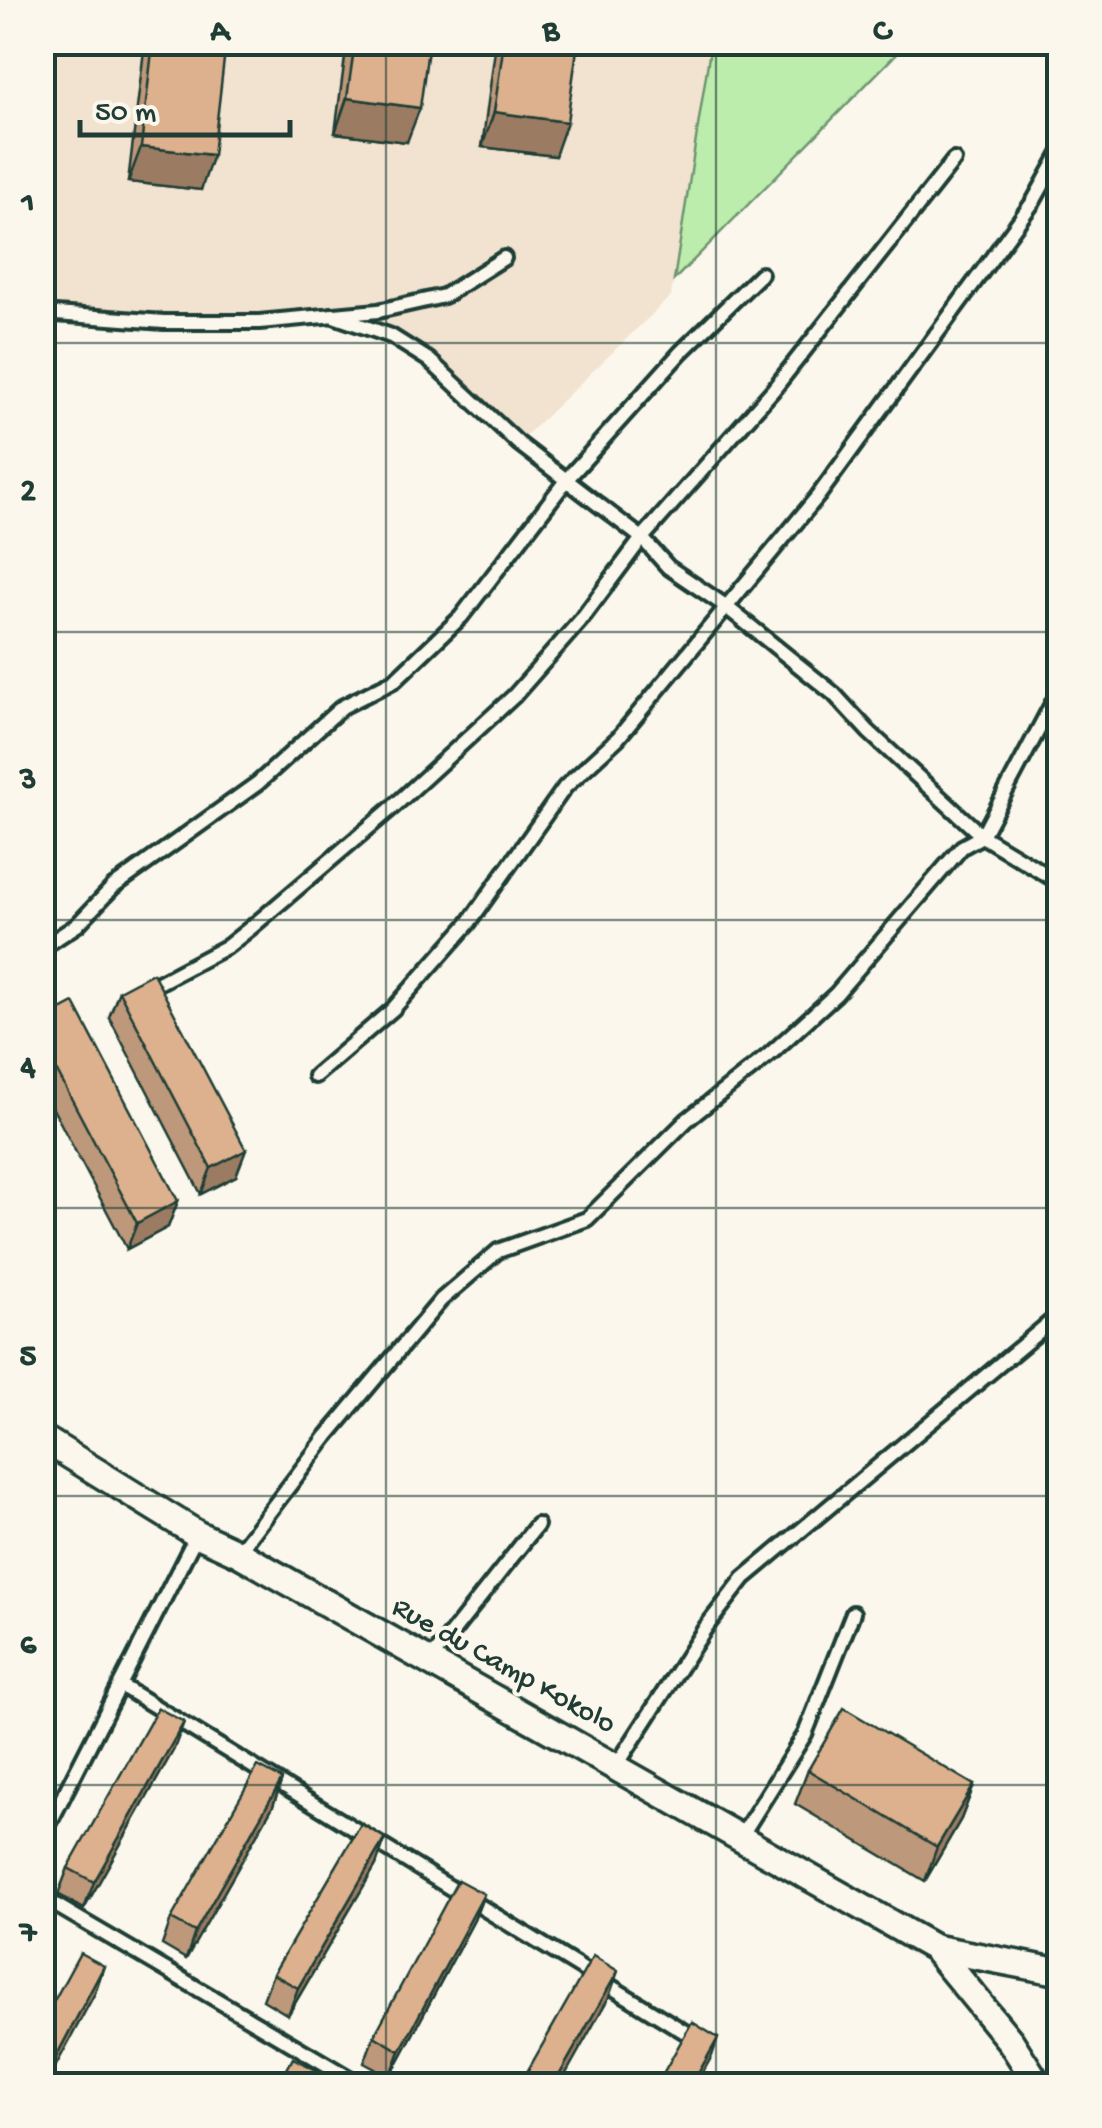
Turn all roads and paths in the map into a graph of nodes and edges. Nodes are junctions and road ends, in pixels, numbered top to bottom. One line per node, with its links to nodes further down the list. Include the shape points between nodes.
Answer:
1 (1060, 154): 9 (lane, via 1033,202 818,496)
2 (954, 160): 8 (lane, via 773,390)
3 (504, 258): 6 (lane, via 444,296)
4 (762, 274): 7 (lane, via 680,352)
5 (42, 313): 6 (lane, via 164,322)
6 (331, 315): 7 (lane, via 392,336 429,360 518,443)
7 (568, 478): 8 (lane); 13 (lane, via 461,617 395,680 342,707 258,783)
8 (642, 538): 9 (lane, via 668,567); 14 (lane, via 514,696 393,807 228,946)
9 (724, 606): 11 (lane, via 834,694); 15 (lane, via 618,738 566,787 468,924 393,1008)
10 (1060, 690): 11 (lane)
11 (982, 836): 12 (lane); 20 (lane, via 962,848 836,994 686,1120 588,1219 498,1250 453,1289)
12 (1060, 883)
13 (42, 948)
14 (151, 986)
15 (315, 1076)
16 (1060, 1314): 24 (lane, via 744,1578)
17 (42, 1438): 19 (street, Rue du Camp Kokolo)
18 (537, 1525): 22 (lane)
19 (197, 1534): 20 (street, Rue du Camp Kokolo); 23 (lane)
20 (238, 1553): 22 (street, Rue du Camp Kokolo)
21 (852, 1613): 26 (lane, via 805,1734)
22 (428, 1662): 24 (street, Rue du Camp Kokolo)
23 (120, 1685): 25 (lane); 30 (lane)
24 (616, 1768): 26 (street, Rue du Camp Kokolo)
25 (42, 1838)
26 (740, 1838): 28 (street, Rue du Camp Kokolo)
27 (42, 1897): 31 (lane)
28 (934, 1948): 29 (street, Rue du Camp Kokolo); 32 (street, Rue du Camp Kokolo)
29 (1060, 1972)
30 (693, 2037)
31 (364, 2086)
32 (1039, 2086)

